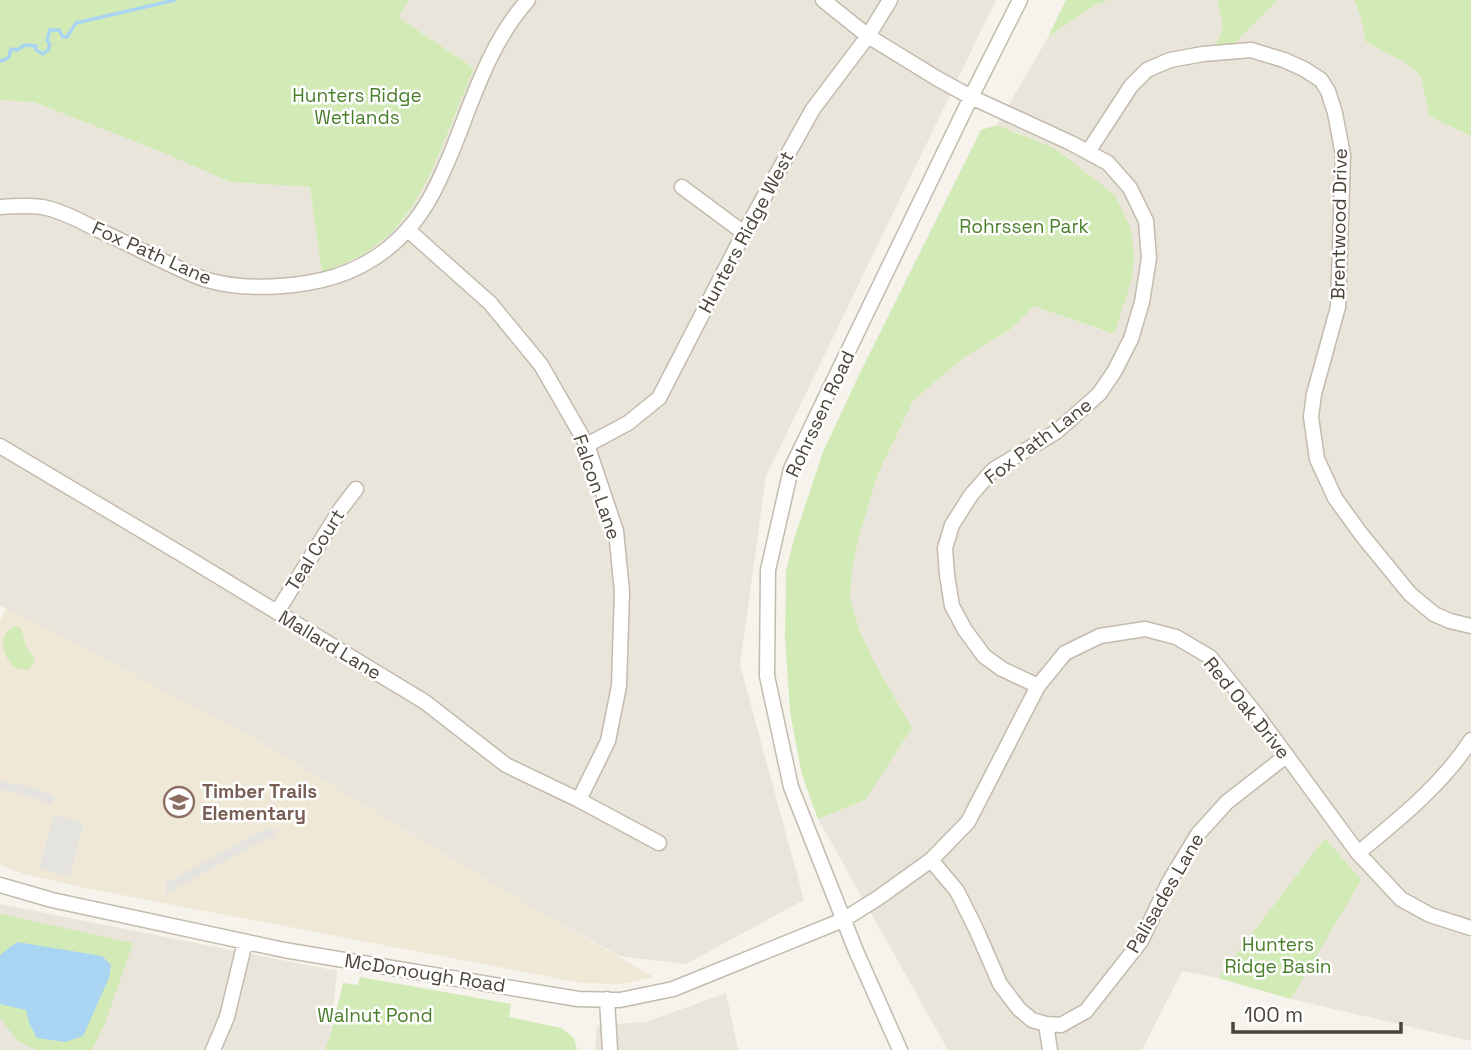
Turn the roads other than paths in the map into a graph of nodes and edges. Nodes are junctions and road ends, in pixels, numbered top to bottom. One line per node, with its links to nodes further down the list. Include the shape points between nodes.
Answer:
1 (528, 0): 10 (street, Fox Path Lane, via 489,60 439,182)
2 (823, 0): 5 (street, Fox Path Lane)
3 (890, 0): 5 (street, Hunters Ridge West)
4 (1020, 0): 6 (street, Rohrssen Road)
5 (868, 37): 6 (street, Fox Path Lane); 11 (street, Hunters Ridge West, via 813,108)
6 (971, 97): 7 (street, Fox Path Lane); 25 (street, Rohrssen Road, via 791,469 768,570 767,676 790,786)
7 (1088, 152): 16 (street, Brentwood Drive, via 1131,86 1147,70 1170,60 1251,50 1284,60 1321,80 1335,113 1343,155 1338,307 1311,417 1317,459 1335,498 1410,594 1434,614); 17 (street, Fox Path Lane, via 1108,163 1130,188 1146,221 1149,258 1131,339 1099,394 1056,432 993,471 978,487 952,525 945,548 952,606 964,630 984,656)
8 (682, 187): 11 (street)
9 (0, 207): 10 (street, Fox Path Lane, via 45,208 207,280 234,285 287,286 327,280 377,257)
10 (408, 230): 12 (street, Falcon Lane, via 490,303 541,365)
11 (744, 233): 12 (street, Hunters Ridge West, via 659,398 628,423)
12 (587, 445): 20 (street, Falcon Lane, via 615,531 622,592 619,686 608,741)
13 (0, 446): 15 (street, Mallard Lane)
14 (356, 489): 15 (street, Teal Court)
15 (277, 612): 20 (street, Mallard Lane, via 425,702 506,765)
16 (1471, 626)
17 (1038, 686): 19 (street, Red Oak Drive, via 1065,653 1100,636 1145,629 1176,637 1210,657); 23 (street, Red Oak Drive, via 968,822)
18 (1471, 740): 22 (street, via 1420,800)
19 (1286, 756): 22 (street, Red Oak Drive); 29 (street, Palisades Lane, via 1227,802 1198,834 1141,941 1086,1011 1061,1025)
20 (579, 800): 21 (street, Mallard Lane)
21 (659, 843)
22 (1358, 853): 26 (street, Red Oak Drive, via 1401,899 1430,915)
23 (931, 860): 25 (street, Red Oak Drive); 29 (street, via 957,891 1000,984 1032,1020)
24 (0, 886): 27 (street, McDonough Road)
25 (843, 920): 28 (street, McDonough Road, via 673,989); 32 (street, Rohrssen Road)
26 (1471, 928)
27 (245, 942): 28 (street, McDonough Road, via 565,996); 30 (street)
28 (607, 999): 31 (street)
29 (1046, 1024): 33 (street)
30 (214, 1050)
31 (610, 1050)
32 (900, 1050)
33 (1050, 1050)

